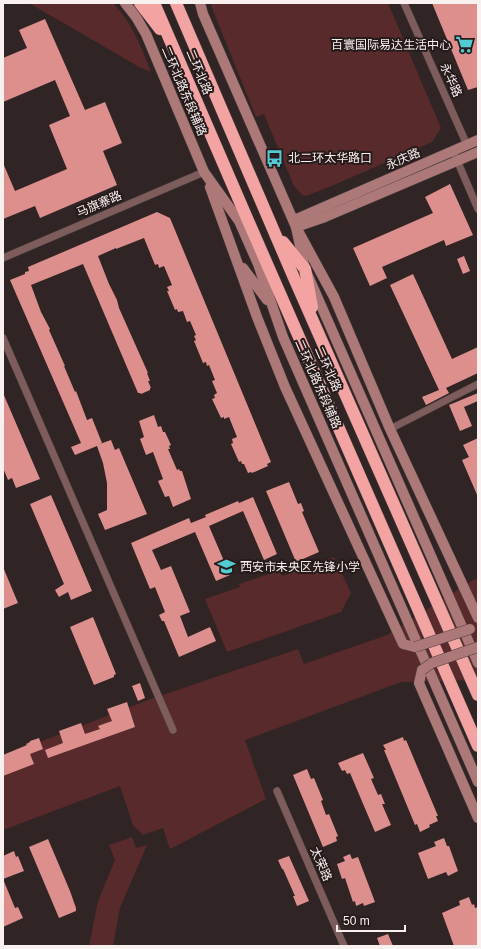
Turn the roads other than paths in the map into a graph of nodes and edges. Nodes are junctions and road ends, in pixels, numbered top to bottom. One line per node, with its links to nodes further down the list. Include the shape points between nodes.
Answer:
1 (126, 3): 14 (main road, 二环北路东段辅路, via 146,34)
2 (140, 3): 9 (highway)
3 (154, 3): 9 (highway, 二环北路)
4 (176, 3): 8 (highway, 二环北路)
5 (184, 3): 8 (highway)
6 (200, 3): 17 (main road)
7 (404, 3): 11 (street, 永华路)
8 (188, 30): 18 (highway, 二环北路)
9 (173, 47): 19 (highway, 二环北路)
10 (478, 140): 11 (main road, 永庆路)
11 (467, 145): 13 (main road, 永庆路)
12 (478, 152): 13 (main road, 永庆路)
13 (455, 156): 15 (street); 17 (main road, 永庆路, via 325,217)
14 (204, 172): 16 (main road, 二环北路东段辅路); 20 (street, 马旗寨路); 21 (main road)
15 (478, 209)
16 (239, 221): 19 (highway); 22 (main road, 二环北路东段辅路)
17 (295, 224): 23 (main road); 30 (main road, via 334,297)
18 (273, 229): 23 (highway); 27 (highway, 二环北路)
19 (255, 238): 22 (highway); 37 (highway, 二环北路)
20 (3, 258)
21 (237, 260): 24 (main road); 26 (main road)
22 (258, 264): 24 (main road); 25 (main road, 二环北路东段辅路)
23 (305, 269): 27 (highway); 34 (main road)
24 (257, 287): 25 (main road); 26 (main road)
25 (272, 307): 38 (main road, 二环北路东段辅路, via 283,338)
26 (257, 317): 32 (main road, bridge, via 285,387 404,644 415,647)
27 (317, 330): 35 (highway, 二环北路)
28 (3, 338): 36 (street)
29 (478, 384): 30 (street)
30 (390, 429): 31 (main road)
31 (478, 618)
32 (474, 626)
33 (478, 647): 40 (main road, bridge, via 432,663 422,670 419,684)
34 (478, 663)
35 (478, 695)
36 (173, 730)
37 (478, 746)
38 (478, 782)
39 (277, 791): 41 (street, 太荣路)
40 (478, 818)
41 (344, 946)

